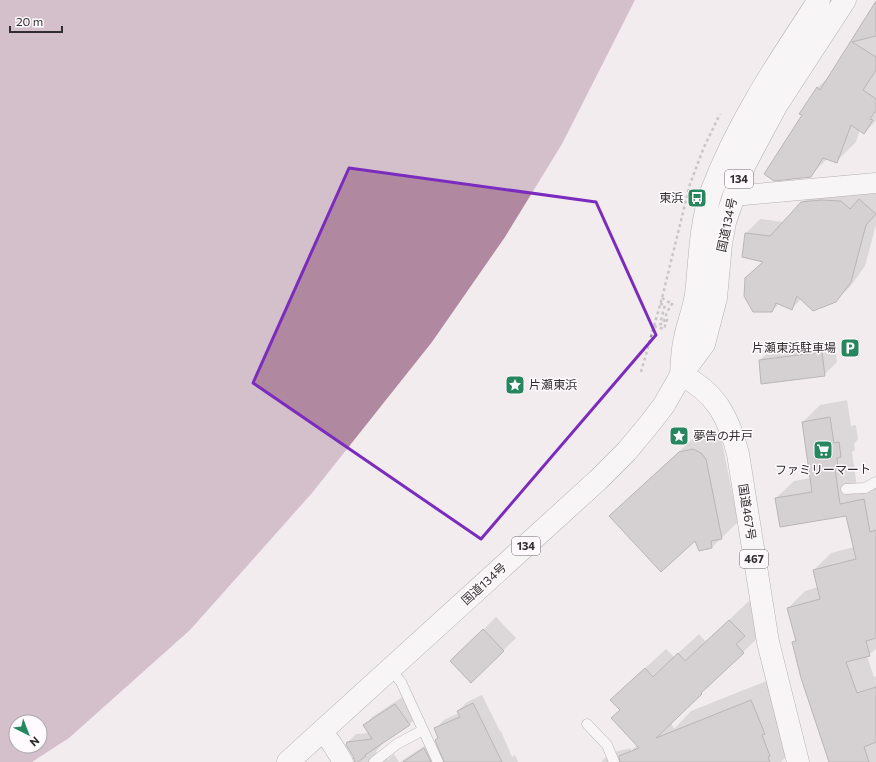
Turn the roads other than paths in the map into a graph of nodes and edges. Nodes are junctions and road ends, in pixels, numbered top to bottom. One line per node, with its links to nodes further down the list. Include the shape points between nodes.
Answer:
1 (819, 0): 5 (highway, 国道134号 / 134, via 755,100 726,156 712,191 704,217 696,295 685,338)
2 (845, 0): 4 (highway, 国道134号 / 134, via 764,128 744,166)
3 (876, 183): 4 (street)
4 (733, 196): 5 (highway, 国道134号 / 134, via 721,244 714,309 704,344)
5 (681, 375): 8 (highway, 国道134号 / 134, via 664,405 627,451); 17 (highway, 国道467号 / 467, via 692,380 707,393 722,411 732,432 738,454 768,642)
6 (876, 482): 7 (lane, via 865,488)
7 (846, 489)
8 (390, 669): 10 (lane, via 401,682); 11 (highway, 国道134号 / 134)
9 (587, 724): 16 (lane, via 607,746)
10 (423, 730): 14 (lane, via 397,744); 15 (lane)
11 (322, 731): 12 (highway, 国道134号 / 134); 13 (street)
12 (288, 762)
13 (343, 762)
14 (374, 762)
15 (438, 762)
16 (614, 762)
17 (798, 762)

